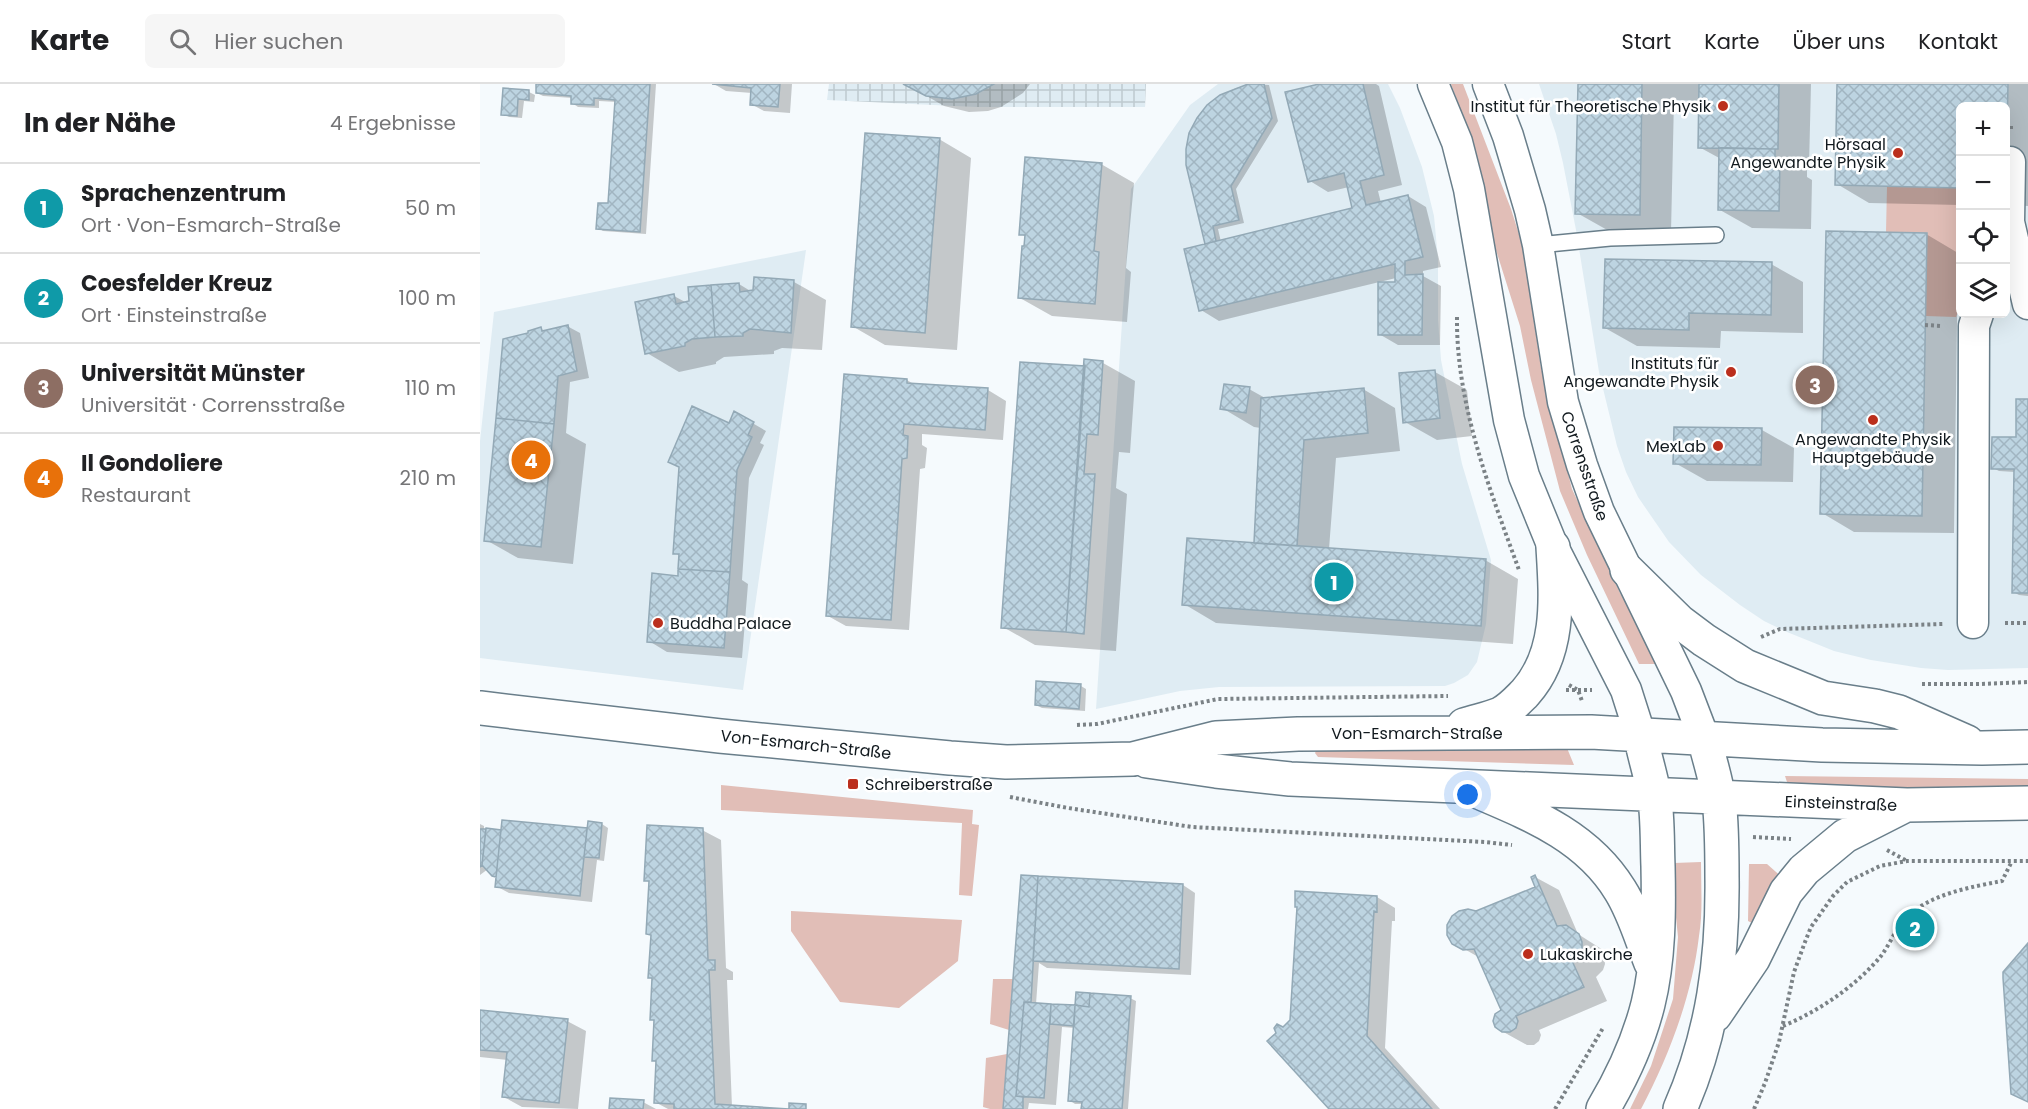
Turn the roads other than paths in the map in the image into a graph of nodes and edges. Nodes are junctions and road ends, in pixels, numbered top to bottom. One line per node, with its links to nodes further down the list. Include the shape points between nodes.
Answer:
1 (1434, 84): 8 (street, via 1457,142 1469,189 1509,420 1524,476)
2 (1488, 84): 5 (street, Corrensstraße, via 1520,174)
3 (1716, 234): 5 (lane)
4 (2010, 238): 6 (street)
5 (1538, 245): 9 (street, Corrensstraße, via 1563,402 1599,512)
6 (2028, 304)
7 (1970, 322): 10 (street)
8 (1553, 547): 12 (main road, via 1554,621 1546,657 1531,687 1501,713); 13 (street, via 1626,690)
9 (1627, 570): 14 (street, Corrensstraße, via 1686,691); 16 (main road, via 1680,622 1745,666 1823,698 1899,712)
10 (1974, 623)
11 (480, 708): 17 (main road, Von-Esmarch-Straße, via 950,758 1006,762)
12 (1437, 733): 13 (main road, Von-Esmarch-Straße); 17 (main road, Von-Esmarch-Straße, via 1216,738)
13 (1640, 734): 14 (main road, Von-Esmarch-Straße); 19 (main road)
14 (1704, 738): 16 (main road); 20 (main road, Corrensstraße)
15 (2028, 747): 16 (main road)
16 (1982, 748)
17 (1133, 759): 18 (main road, Von-Esmarch-Straße, via 1290,779)
18 (1463, 786): 19 (main road, Von-Esmarch-Straße); 23 (main road, via 1532,815 1594,857 1625,898)
19 (1654, 794): 20 (main road, Einsteinstraße); 23 (main road, via 1658,925)
20 (1718, 798): 22 (main road, Einsteinstraße); 24 (main road, Corrensstraße, via 1722,836 1721,946)
21 (2028, 803): 22 (main road, Einsteinstraße)
22 (1907, 805): 24 (main road, via 1858,827 1804,870 1776,909 1753,959)
23 (1653, 970): 25 (main road, via 1642,1025)
24 (1710, 1021): 26 (main road, Corrensstraße)
25 (1603, 1109)
26 (1680, 1109)

